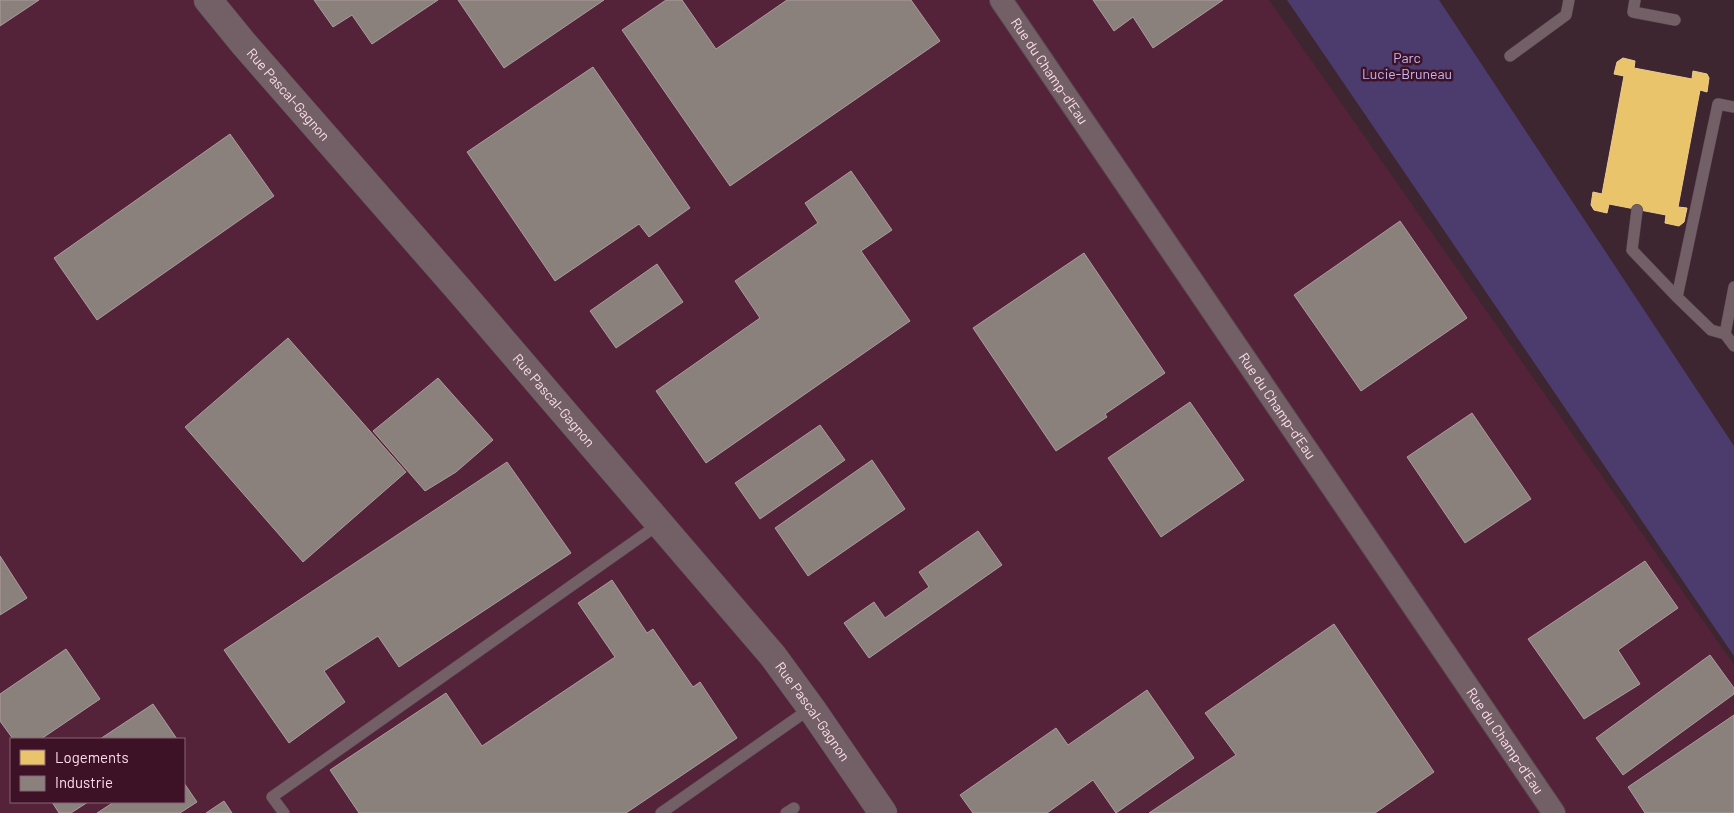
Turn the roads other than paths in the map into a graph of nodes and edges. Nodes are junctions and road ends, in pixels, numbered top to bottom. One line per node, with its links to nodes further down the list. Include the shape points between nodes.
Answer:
1 (208, 0): 13 (street, Rue Pascal-Gagnon)
2 (1001, 0): 18 (street, Rue du Champ-d'Eau)
3 (1569, 0): 6 (lane, via 1566,15)
4 (1635, 0): 5 (lane, via 1633,12)
5 (1675, 20)
6 (1510, 56)
7 (1734, 107): 10 (lane, via 1718,104)
8 (1637, 210): 10 (lane, via 1632,250)
9 (1734, 287): 11 (lane)
10 (1677, 297): 11 (lane, via 1711,330)
11 (1725, 334): 12 (lane)
12 (1734, 346)
13 (659, 523): 14 (street, Rue Pascal-Gagnon, via 773,656); 15 (lane, via 272,796)
14 (811, 708): 16 (lane); 17 (street, Rue Pascal-Gagnon)
15 (284, 813)
16 (661, 813)
17 (883, 813)
18 (1554, 813)

